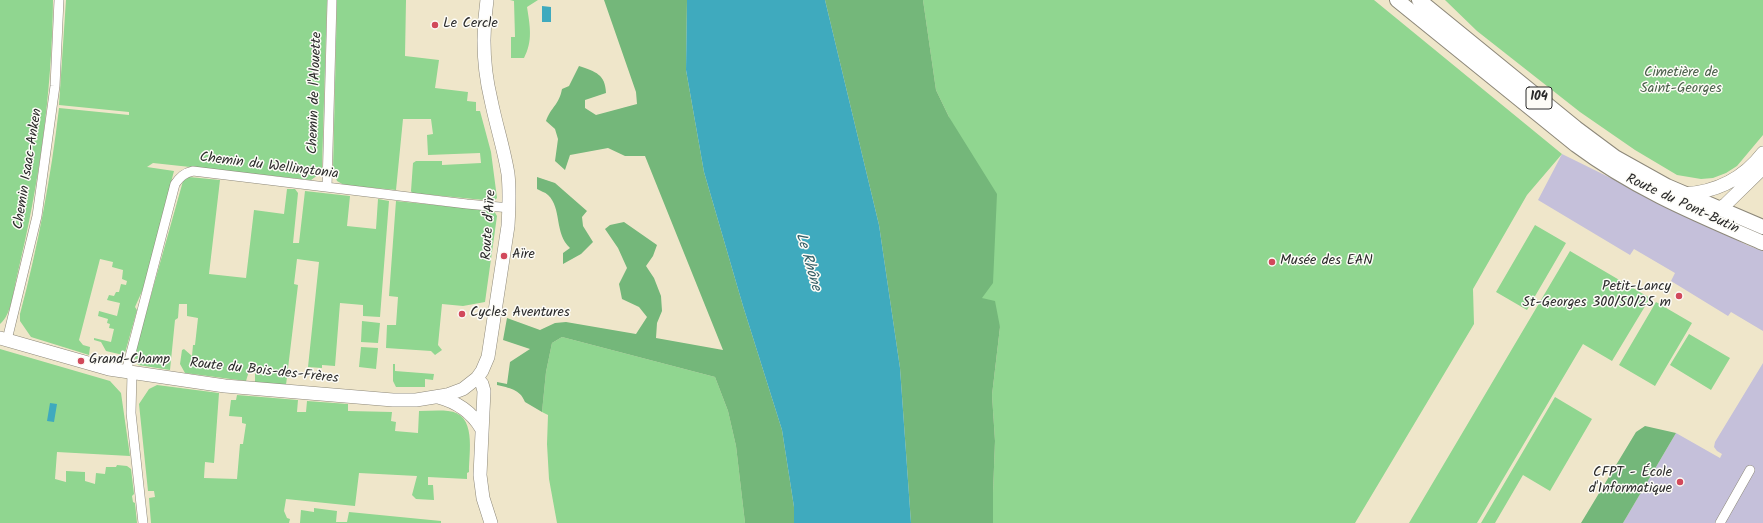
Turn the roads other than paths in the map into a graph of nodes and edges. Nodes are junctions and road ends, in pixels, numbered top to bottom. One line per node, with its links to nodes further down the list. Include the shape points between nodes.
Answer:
1 (59, 0): 15 (street, Chemin Isaac-Anken, via 55,86 37,216)
2 (332, 0): 8 (street, Chemin de l'Alouette)
3 (487, 0): 10 (street, Route d'Aïre, via 483,43 485,72 508,175)
4 (1397, 0): 12 (main road, Route du Pont-Butin / 104, via 1598,161 1648,192)
5 (1419, 0): 9 (main road, Route du Pont-Butin / 104, via 1604,149 1646,176)
6 (1763, 153): 9 (street, via 1745,173 1728,183 1709,190)
7 (1763, 168): 11 (street)
8 (327, 188): 10 (street, Chemin du Wellingtonia); 16 (street, Chemin du Wellingtonia, via 193,171 183,175 175,184)
9 (1684, 194): 11 (main road, Route du Pont-Butin / 104)
10 (510, 208): 17 (street, Route d'Aïre, via 490,349 485,366)
11 (1720, 209): 12 (street); 13 (main road, Route du Pont-Butin / 104)
12 (1704, 218): 14 (main road, Route du Pont-Butin / 104)
13 (1763, 227)
14 (1763, 243)
15 (4, 339): 16 (street, Route du Bois-des-Frères, via 109,369)
16 (129, 372): 18 (street, Route du Bois-des-Frères, via 225,386 392,400); 21 (street, Chemin du Wellingtonia)
17 (477, 378): 18 (street, Route du Bois-des-Frères, via 463,389); 19 (street, via 484,391)
18 (438, 397): 19 (street, via 464,408)
19 (482, 428): 22 (street, via 480,475 483,498)
20 (1750, 470): 23 (street)
21 (142, 523)
22 (491, 523)
23 (1720, 523)

